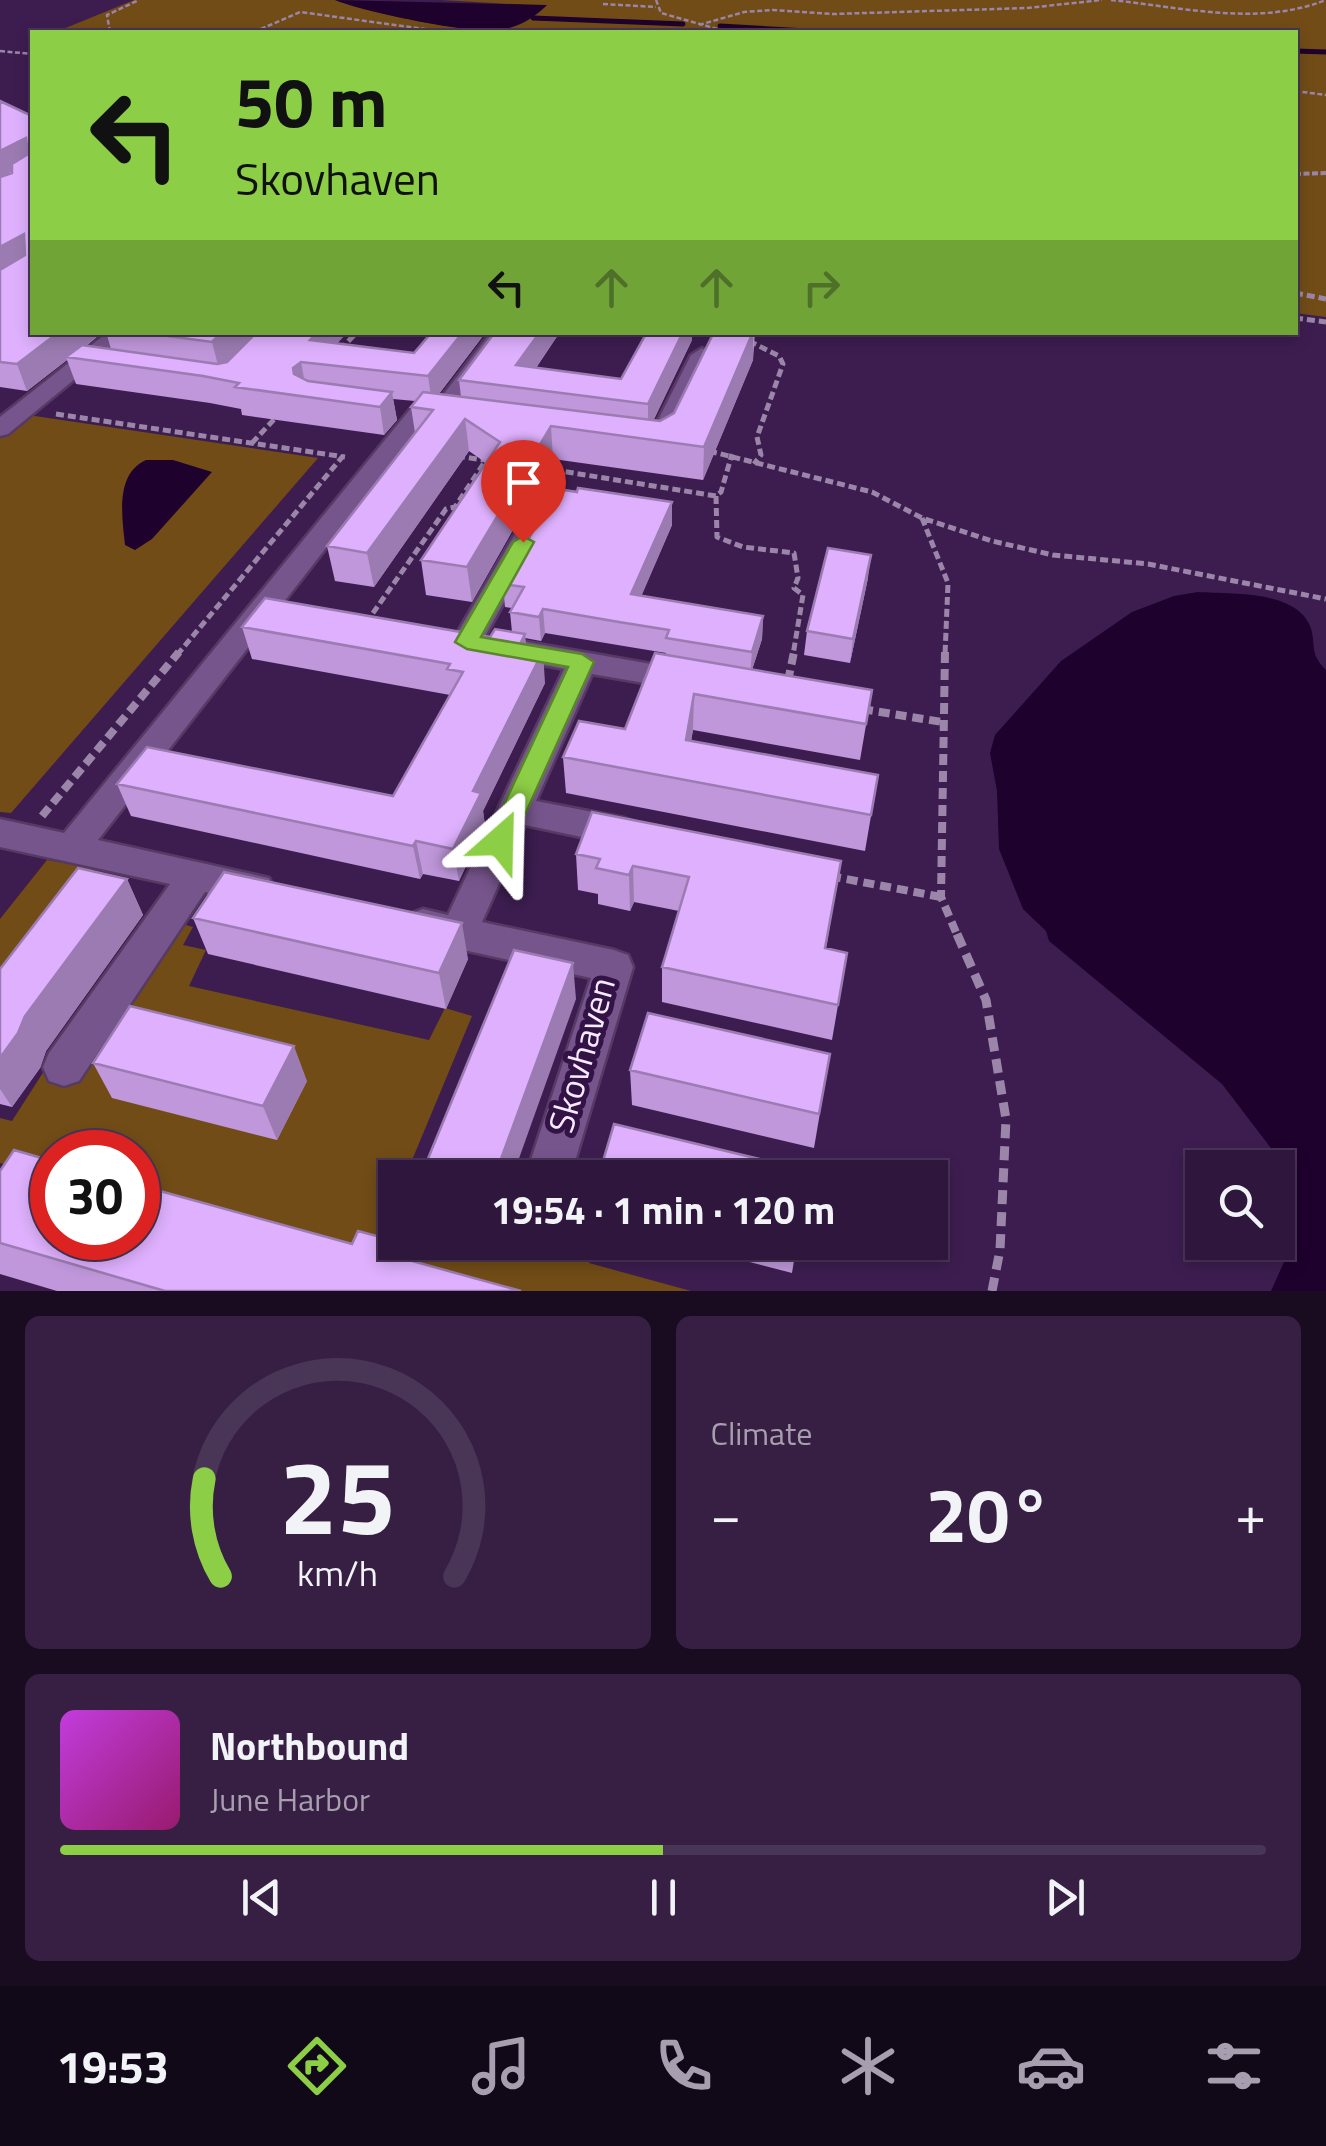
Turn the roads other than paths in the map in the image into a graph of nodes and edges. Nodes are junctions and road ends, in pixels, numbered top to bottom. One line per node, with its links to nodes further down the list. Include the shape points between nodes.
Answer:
1 (118, 335): 4 (street)
2 (500, 335): 7 (street)
3 (702, 355): 9 (street)
4 (86, 361): 5 (street); 8 (street)
5 (121, 366)
6 (384, 408): 7 (street)
7 (440, 415): 11 (street, via 382,462)
8 (0, 429)
9 (648, 443)
10 (539, 515): 14 (street)
11 (265, 607): 12 (street); 20 (street)
12 (300, 613)
13 (433, 636): 14 (street)
14 (467, 642): 15 (street)
15 (582, 662): 16 (street); 17 (street)
16 (710, 684)
17 (514, 810): 19 (street); 24 (street)
18 (12, 835): 20 (street)
19 (666, 840)
20 (71, 849): 21 (street)
21 (196, 876): 22 (street); 25 (street)
22 (293, 896)
23 (390, 918): 24 (street, Skovhaven)
24 (458, 933): 26 (street, Skovhaven, via 614,967)
25 (64, 1067)
26 (552, 1160)

